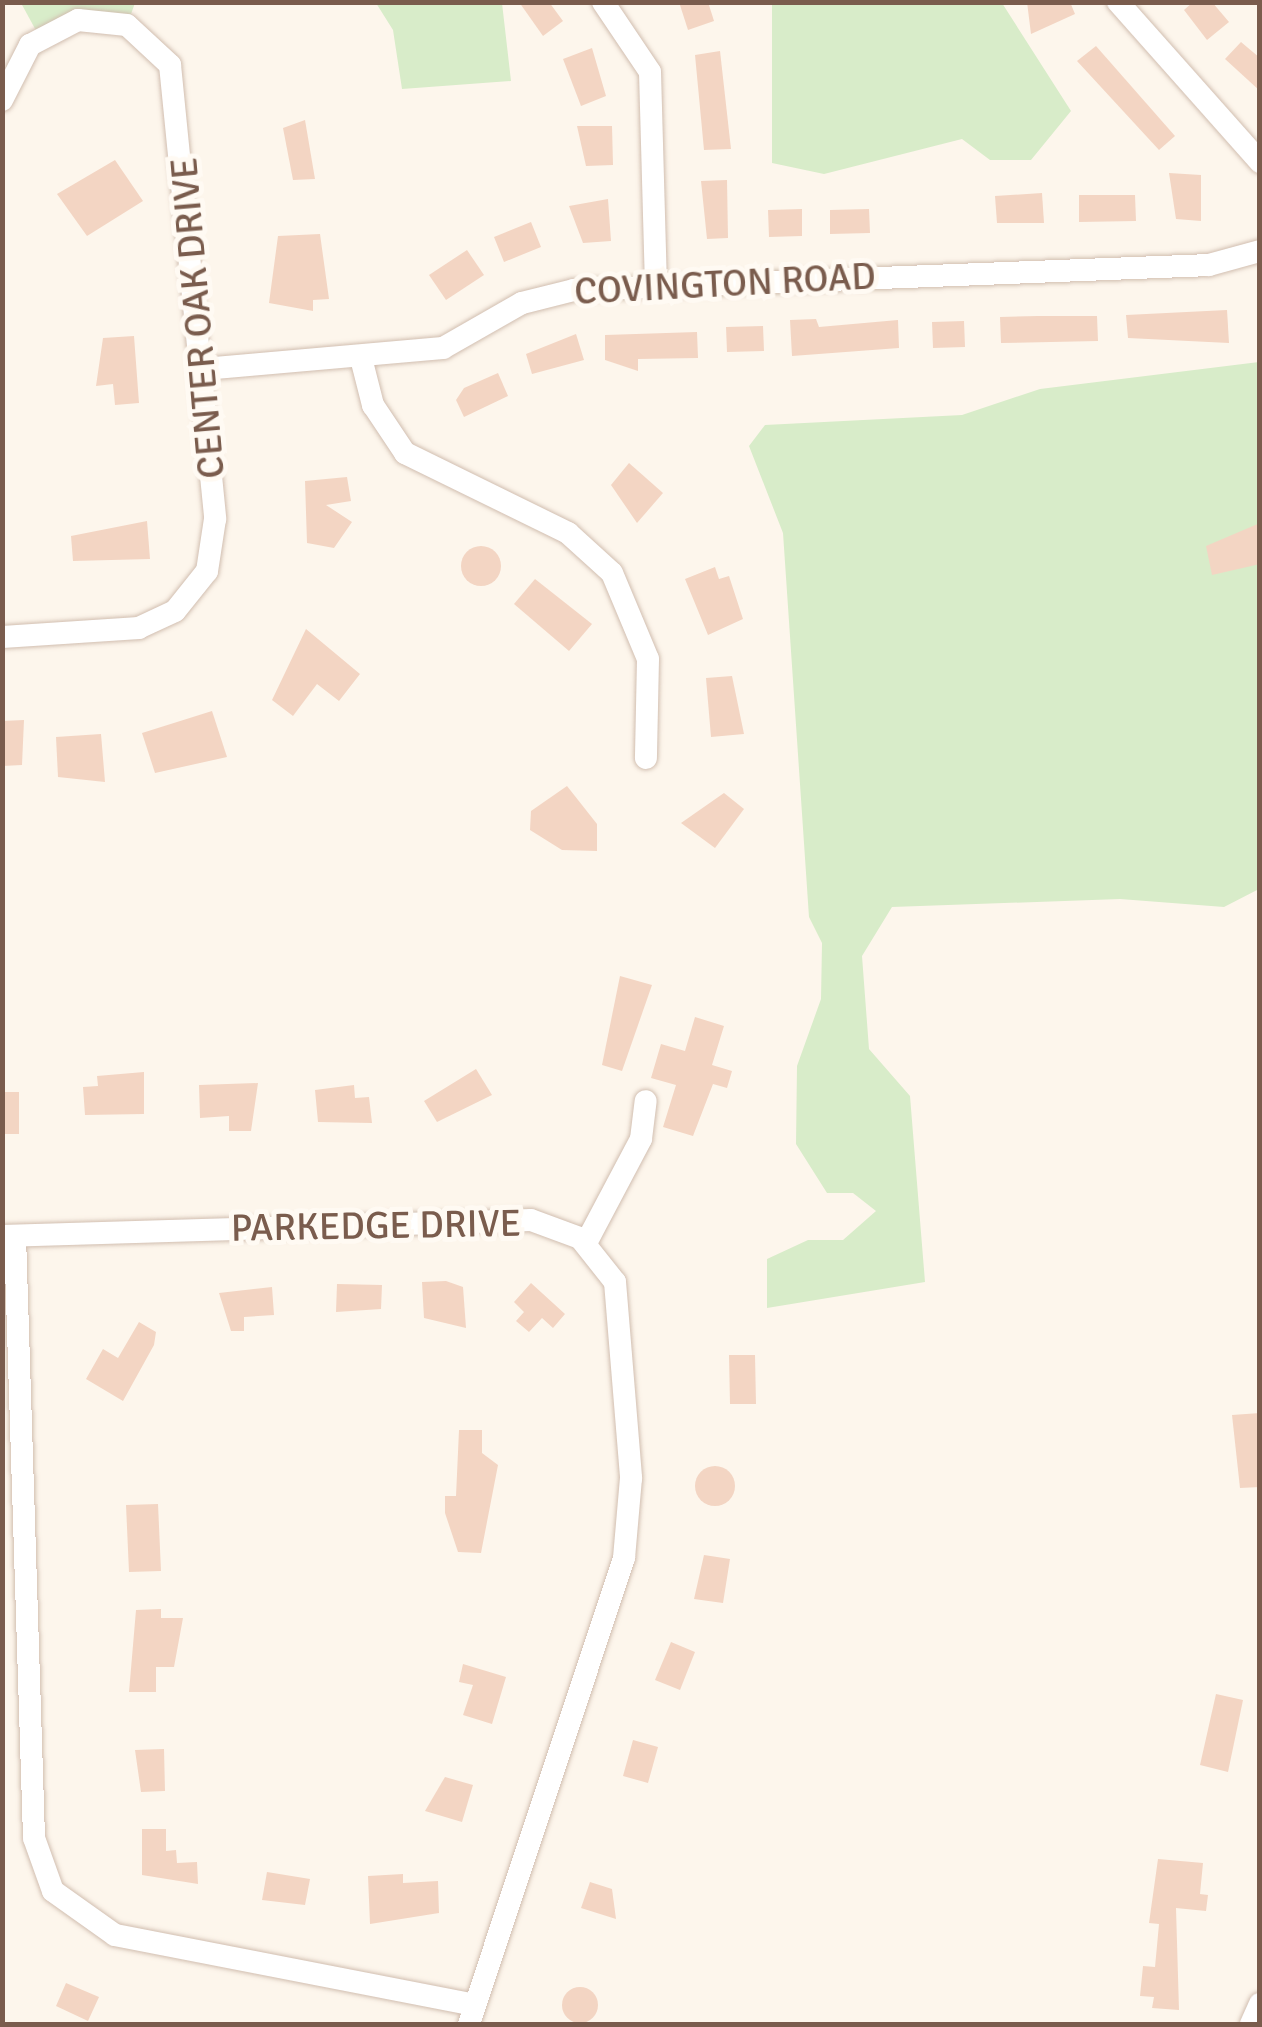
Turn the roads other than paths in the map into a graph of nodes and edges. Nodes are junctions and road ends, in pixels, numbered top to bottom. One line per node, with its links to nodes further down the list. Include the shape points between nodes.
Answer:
1 (604, 2): 6 (street, via 650,72)
2 (1118, 2): 4 (street)
3 (2, 100): 8 (street, CENTER OAK DRIVE, via 30,45 64,23 112,20 162,52 179,102)
4 (1260, 162)
5 (1260, 250): 6 (street, COVINGTON ROAD, via 1209,266)
6 (656, 282): 7 (street, COVINGTON ROAD, via 555,293 442,348)
7 (361, 358): 8 (street, COVINGTON ROAD); 10 (street, via 374,405 406,452 568,532 612,573 648,659)
8 (203, 369): 9 (street, CENTER OAK DRIVE, via 216,519 200,584 175,611 139,628)
9 (2, 637)
10 (646, 758)
11 (646, 1100): 13 (street, via 642,1139)
12 (9, 1236): 13 (street, PARKEDGE DRIVE, via 516,1220 559,1226); 15 (street, via 34,1838 53,1891 115,1935)
13 (586, 1243): 15 (street, via 622,1307 630,1524 618,1587)
14 (1260, 2004): 16 (street)
15 (470, 2014)
16 (1251, 2024)

